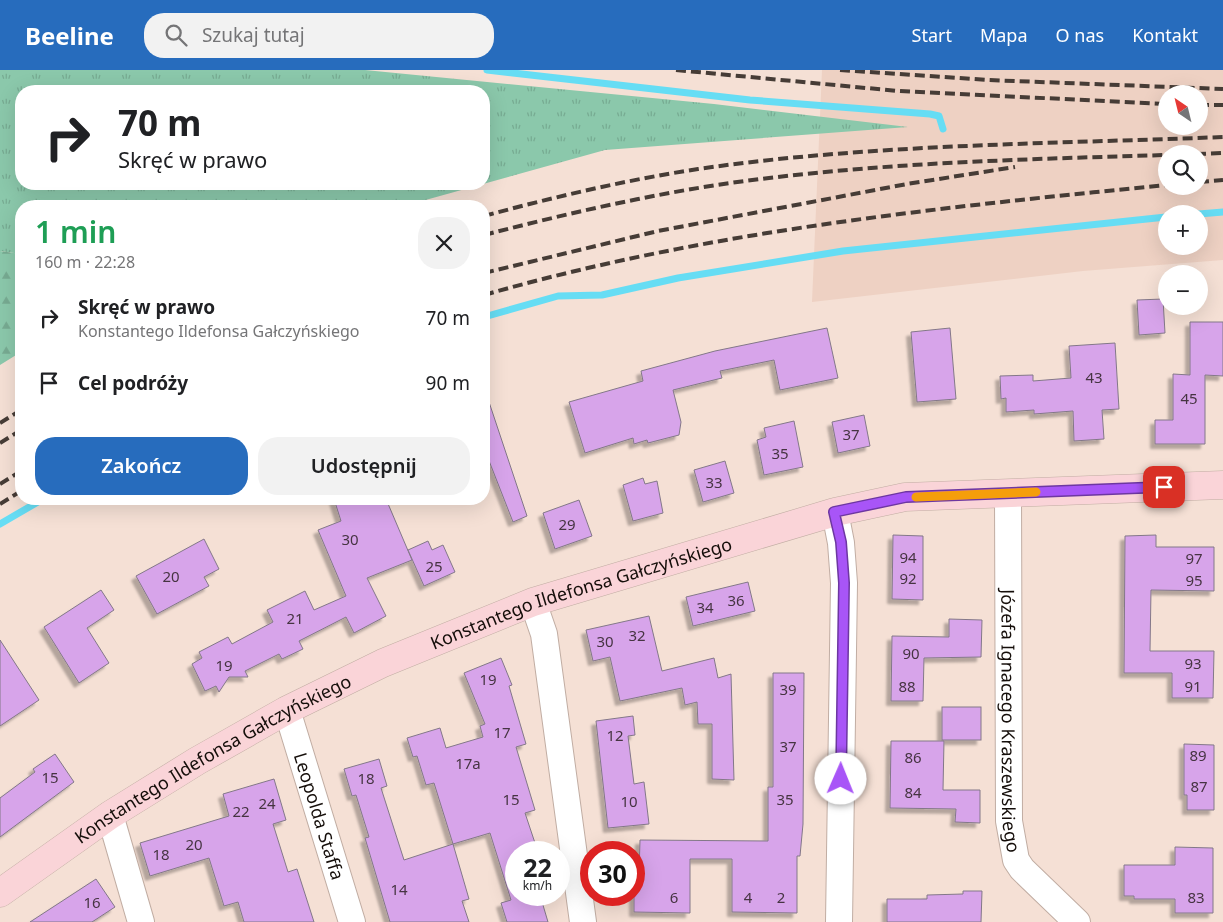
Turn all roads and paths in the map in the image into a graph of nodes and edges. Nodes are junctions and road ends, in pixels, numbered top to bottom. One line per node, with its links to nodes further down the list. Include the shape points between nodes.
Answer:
1 (1223, 485): 2 (street, Konstantego Ildefonsa Gałczyńskiego)
2 (1008, 493): 3 (street, Konstantego Ildefonsa Gałczyńskiego, via 906,497); 12 (street, Józefa Ignacego Kraszewskiego, via 1009,821 1016,860 1022,869)
3 (834, 512): 4 (street, Konstantego Ildefonsa Gałczyńskiego); 11 (street, via 841,542 844,583)
4 (533, 602): 5 (street, Konstantego Ildefonsa Gałczyńskiego, via 383,663); 10 (street, via 544,634)
5 (287, 710): 6 (street, Konstantego Ildefonsa Gałczyńskiego); 9 (street, Leopolda Staffa)
6 (110, 815): 7 (street, Konstantego Ildefonsa Gałczyńskiego); 8 (street)
7 (0, 893)
8 (141, 922)
9 (352, 922)
10 (583, 922)
11 (839, 922)
12 (1077, 922)

